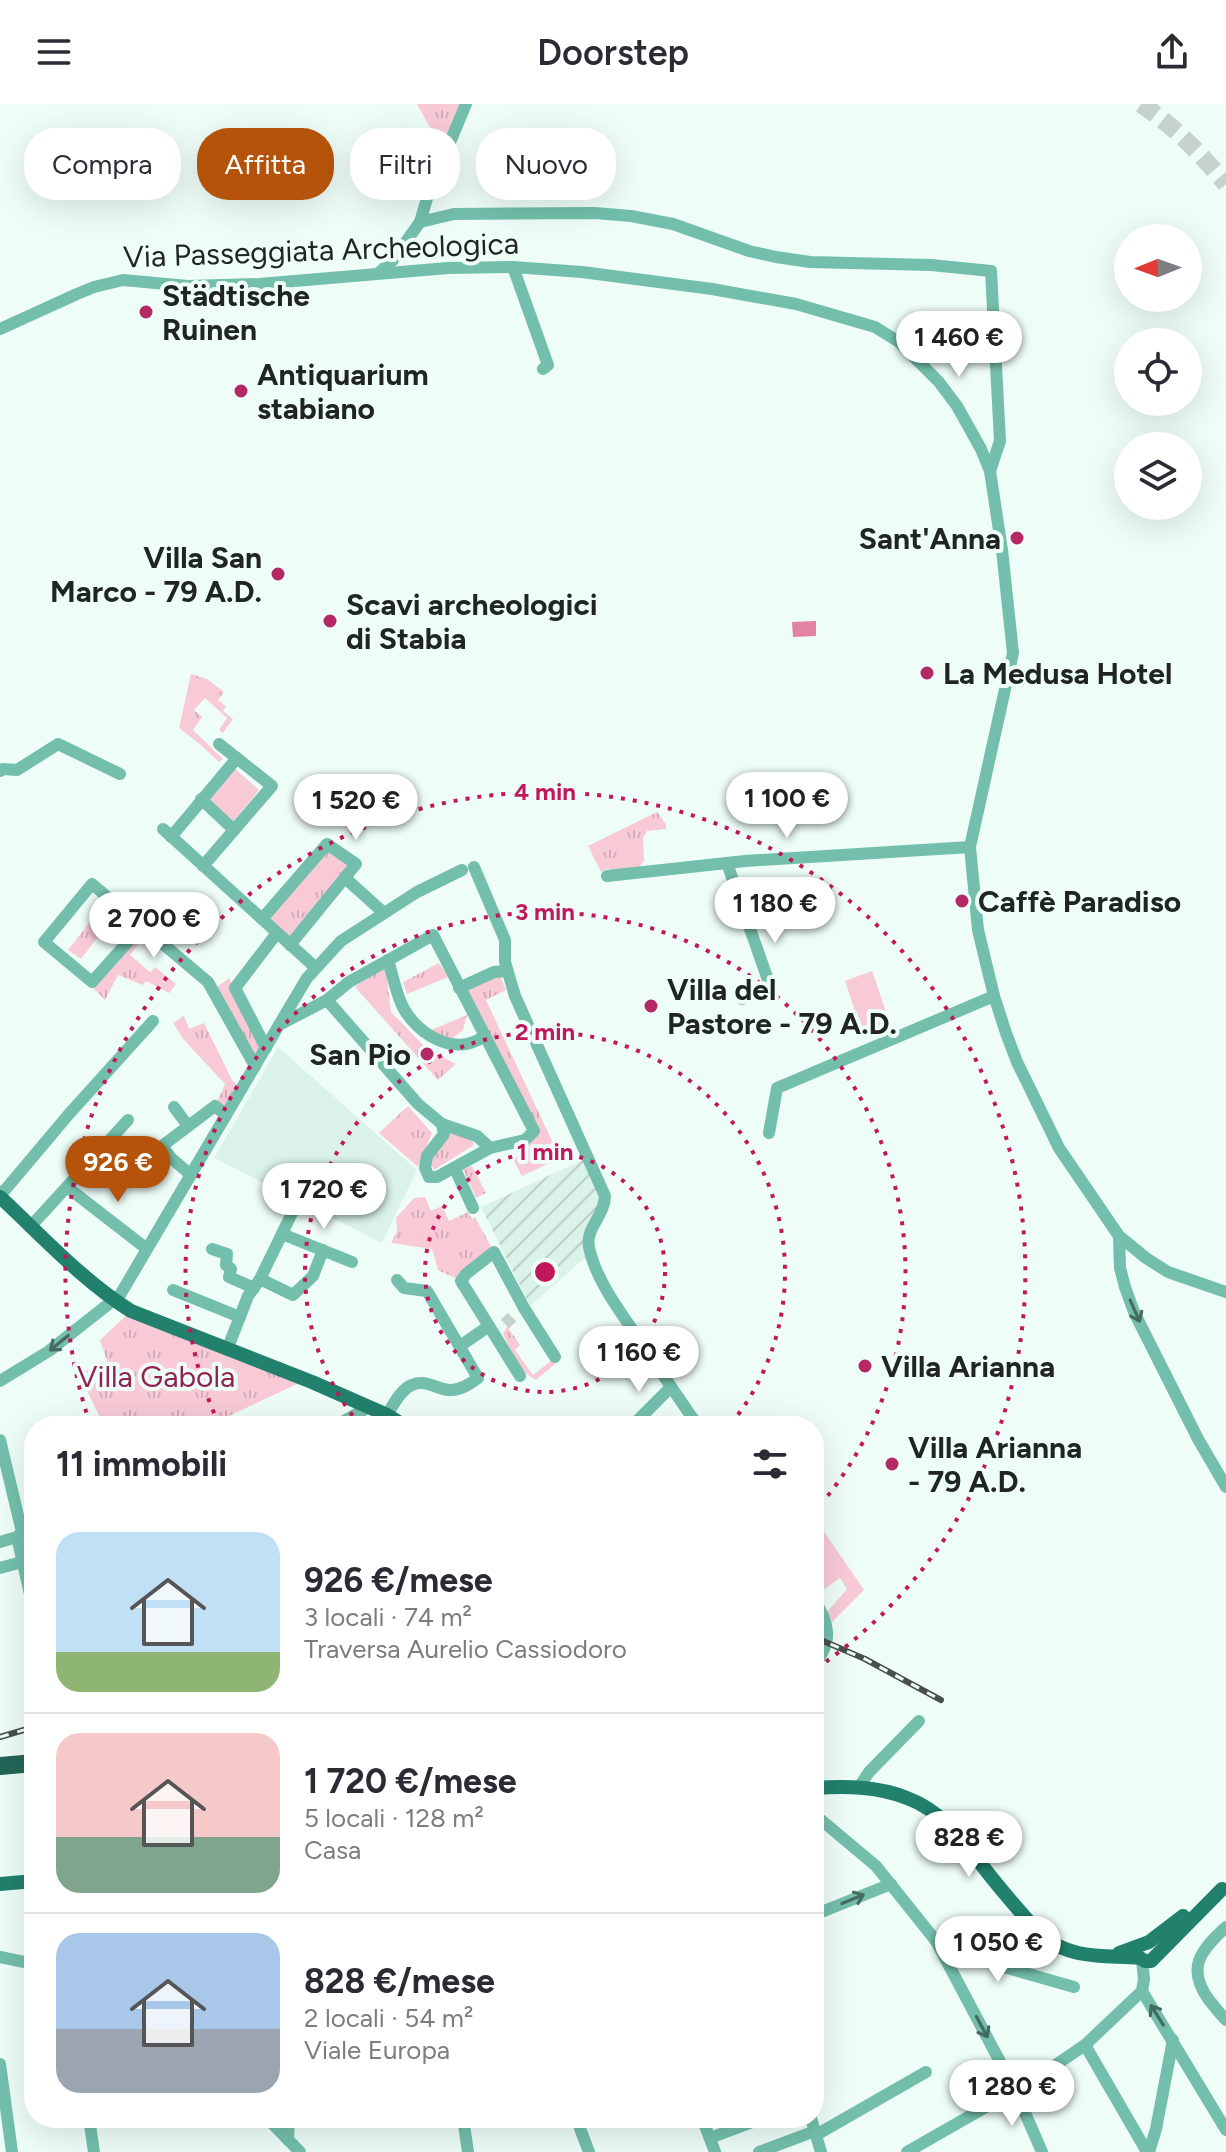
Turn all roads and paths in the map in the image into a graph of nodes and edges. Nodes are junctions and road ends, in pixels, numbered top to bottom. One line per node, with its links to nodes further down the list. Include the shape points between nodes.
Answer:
1 (466, 104): 2 (street)
2 (420, 222): 4 (street); 7 (street, via 454,214 631,216 776,257 991,271 1000,441)
3 (513, 267): 4 (street, Via Passeggiata Archeologica); 6 (street, via 548,365); 7 (street, Via Passeggiata Archeologica, via 712,289 796,304 875,327 899,342 939,382)
4 (378, 273): 5 (street, Via Passeggiata Archeologica, via 188,286 123,280 85,290)
5 (0, 329)
6 (543, 369)
7 (990, 471): 14 (street, Via Passeggiata Archeologica, via 1013,653)
8 (219, 744): 9 (street)
9 (237, 758): 12 (street); 13 (street, via 272,786)
10 (0, 771): 11 (street, via 17,770 58,744)
11 (120, 774)
12 (201, 799): 13 (street); 16 (street, via 167,833)
13 (234, 830): 16 (street)
14 (970, 847): 15 (street); 28 (street, Via Passeggiata Archeologica, via 978,930)
15 (727, 863): 17 (street); 29 (street, via 768,980 766,989)
16 (203, 866): 20 (street)
17 (607, 876)
18 (345, 878): 19 (street); 20 (street, via 356,864 327,844); 23 (street)
19 (384, 913): 25 (street, via 341,941); 26 (street, via 468,868 505,940)
20 (262, 919): 22 (street)
21 (142, 926): 21 (street, via 92,982 44,942 92,884); 35 (street, via 208,982)
22 (277, 933): 23 (street); 34 (street, via 235,988)
23 (290, 945): 25 (street)
24 (388, 960): 27 (street, via 433,935); 30 (street); 33 (street, via 403,1008 434,1039 464,1044)
25 (316, 968): 32 (street)
26 (507, 971): 27 (street); 69 (street, via 605,1196 589,1236 595,1266)
27 (459, 988): 33 (street)
28 (994, 996): 41 (street, via 777,1088); 51 (street, Via Passeggiata Archeologica, via 1017,1062 1059,1148)
29 (742, 999)
30 (327, 1000): 32 (street); 39 (street)
31 (153, 1021): 46 (street)
32 (279, 1025): 34 (street)
33 (484, 1036): 42 (street, via 534,1131 525,1140)
34 (266, 1048): 35 (street)
35 (255, 1066): 37 (street)
36 (174, 1107): 40 (street)
37 (226, 1115): 40 (street, via 215,1106); 44 (street)
38 (128, 1120): 45 (street)
39 (442, 1124): 42 (street, via 477,1136); 43 (street, via 444,1134 427,1156 425,1168 429,1177)
40 (188, 1126): 44 (street, via 162,1146)
41 (769, 1133)
42 (490, 1148): 43 (street)
43 (455, 1169): 47 (street)
44 (191, 1175): 52 (street)
45 (67, 1187): 49 (street); 52 (street)
46 (0, 1195): 49 (main road)
47 (473, 1208)
48 (294, 1209): 50 (street)
49 (31, 1226): 60 (main road)
50 (282, 1234): 54 (street); 57 (street)
51 (1119, 1236): 59 (street, Via Passeggiata Archeologica, via 1168,1272); 76 (street, one-way to 76, via 1120,1268 1134,1312)
52 (147, 1249): 60 (street)
53 (212, 1249): 57 (street, via 227,1254 229,1277)
54 (323, 1250): 55 (street); 57 (street, via 313,1276 293,1295)
55 (352, 1262)
56 (397, 1280): 64 (street, via 404,1288 427,1291)
57 (257, 1284): 62 (street)
58 (173, 1290): 62 (street)
59 (1226, 1292)
60 (114, 1300): 65 (main road); 68 (street, one-way to 68)
61 (524, 1308): 63 (street); 63 (street, via 494,1252 461,1281); 66 (street)
62 (240, 1317): 65 (street)
63 (491, 1330): 64 (street); 67 (street)
64 (460, 1346): 71 (street, via 478,1378 452,1390 412,1385)
65 (227, 1350): 70 (main road)
66 (555, 1357)
67 (520, 1376)
68 (0, 1381)
69 (671, 1387): 73 (street); 74 (street)
70 (369, 1407): 71 (main road); 72 (street)
71 (387, 1415)
72 (353, 1416)
73 (646, 1416)
74 (691, 1416)
75 (0, 1440): 77 (street)
76 (1226, 1487)
77 (24, 1533): 78 (street); 79 (street)
78 (0, 1542)
79 (22, 1562): 80 (street); 81 (street)
80 (0, 1568)
81 (24, 1570)
82 (824, 1618): 83 (street)
83 (824, 1651)
84 (919, 1721): 89 (street)
85 (24, 1764): 86 (highway)
86 (0, 1766)
87 (824, 1787): 88 (main road)
88 (830, 1787): 89 (main road); 90 (street)
89 (859, 1787): 99 (main road, via 906,1798 944,1820 1051,1943 1088,1956)
90 (824, 1792)
91 (824, 1822): 94 (street)
92 (24, 1882): 93 (main road)
93 (0, 1884)
94 (891, 1884): 96 (street, one-way to 94); 98 (street)
95 (1224, 1887): 99 (main road)
96 (824, 1911)
97 (1226, 1927): 104 (street, via 1210,1943 1196,1974)
98 (936, 1941): 102 (street); 109 (street, one-way to 109)
99 (1147, 1953): 103 (street)
100 (0, 1957): 101 (street)
101 (24, 1962)
102 (1074, 1987)
103 (1142, 1991): 105 (street, one-way to 103); 106 (street)
104 (1226, 2020)
105 (1173, 2040): 119 (street); 132 (street)
106 (1085, 2045): 109 (street); 132 (street)
107 (0, 2064): 123 (street)
108 (926, 2072): 110 (street)
109 (1015, 2090): 130 (street); 131 (street)
110 (824, 2123)
111 (90, 2128): 124 (street)
112 (277, 2128): 121 (street)
113 (289, 2128): 121 (street)
114 (464, 2128): 126 (street)
115 (580, 2128): 127 (street)
116 (706, 2128): 120 (street)
117 (736, 2128): 120 (street)
118 (814, 2128): 122 (street); 129 (street)
119 (1226, 2130)
120 (710, 2138): 128 (street)
121 (288, 2140): 125 (street)
122 (818, 2151)
123 (12, 2152)
124 (94, 2152)
125 (300, 2152)
126 (468, 2152)
127 (589, 2152)
128 (715, 2152)
129 (759, 2152)
130 (907, 2152)
131 (1042, 2152)
132 (1148, 2152)

